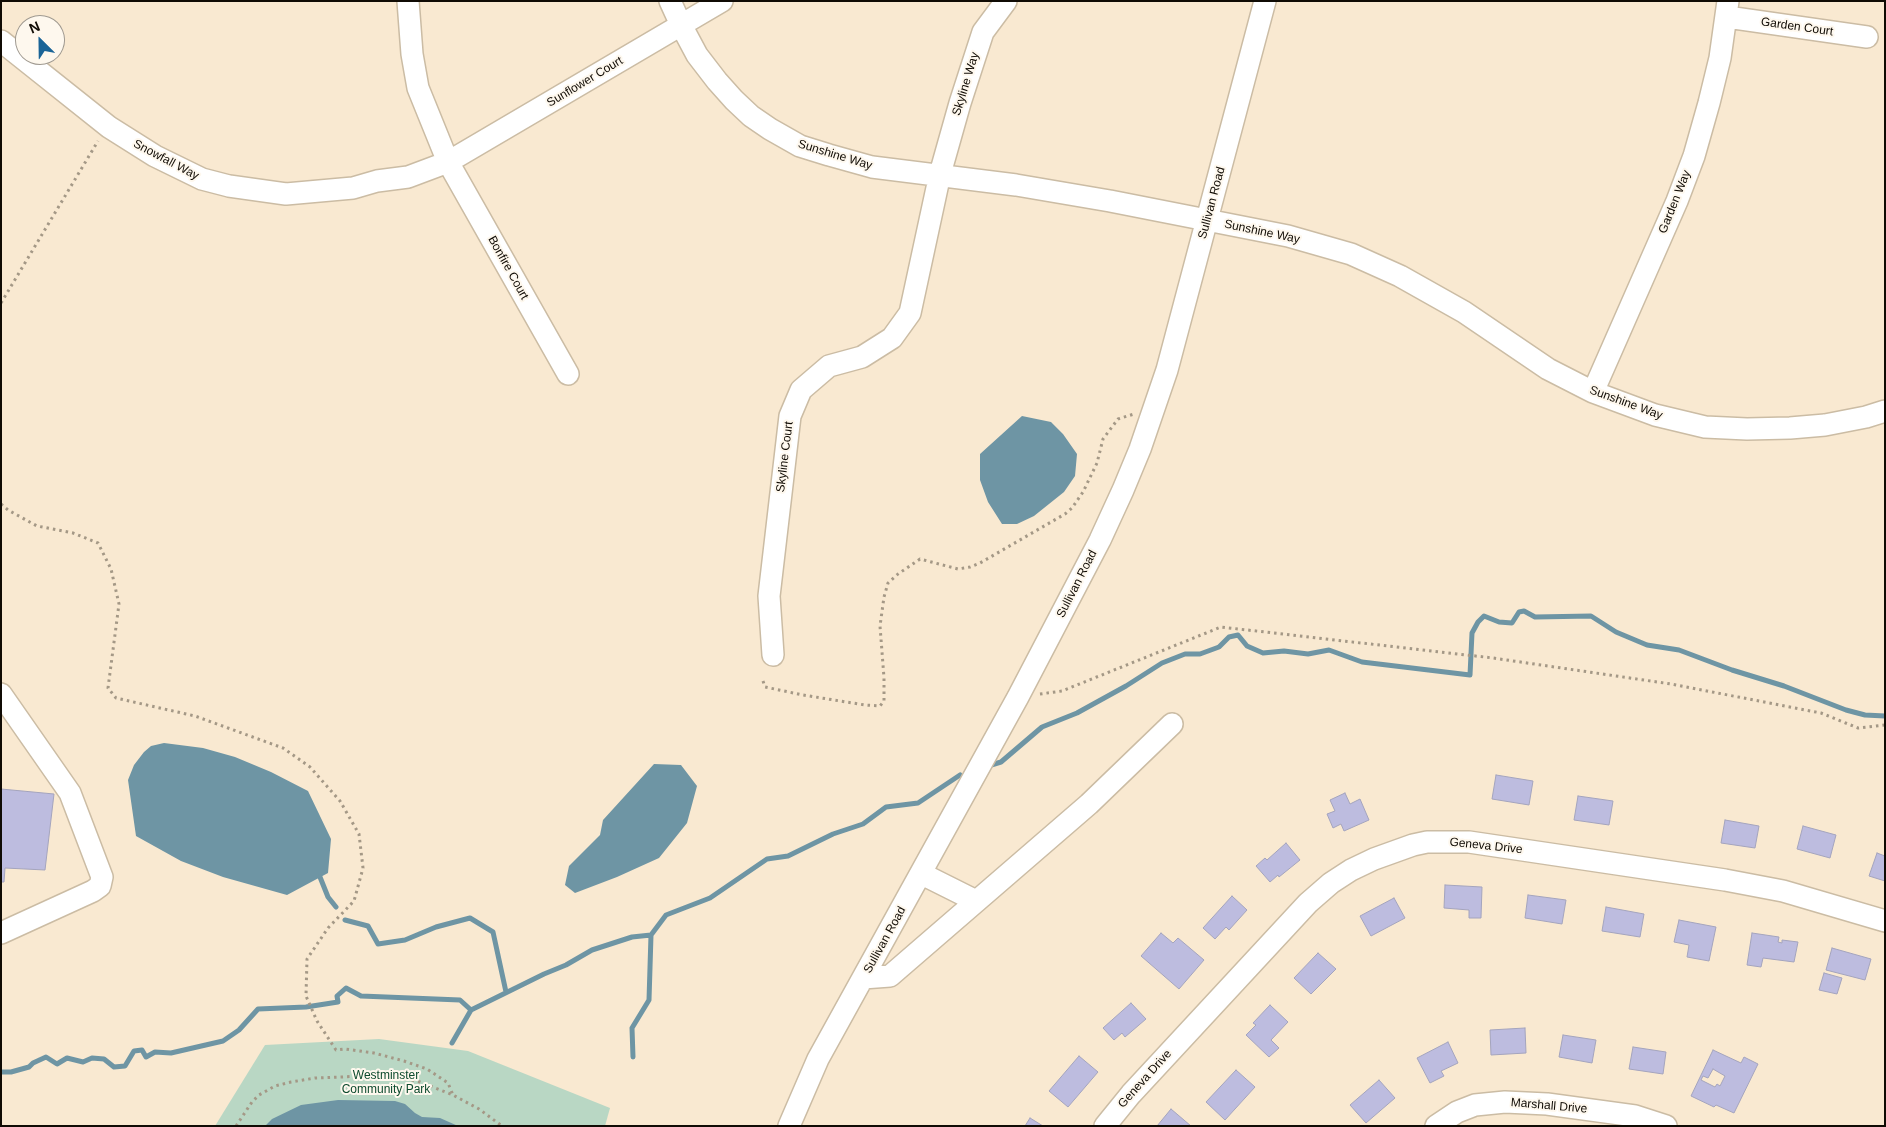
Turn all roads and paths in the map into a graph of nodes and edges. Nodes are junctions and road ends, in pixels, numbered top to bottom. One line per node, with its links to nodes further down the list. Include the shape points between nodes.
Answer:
1 (408, 1): 11 (street, Bonfire Court, via 418,88)
2 (670, 1): 7 (street, Sunshine Way)
3 (722, 1): 7 (street, Sunflower Court)
4 (1006, 1): 12 (street, Skyline Way, via 982,32)
5 (1265, 1): 13 (street, Sullivan Road)
6 (1728, 9): 8 (street, Garden Court); 16 (street, Garden Way, via 1709,103 1694,156)
7 (681, 25): 11 (street, Sunflower Court); 12 (street, Sunshine Way, via 697,55 751,116 800,146 872,167)
8 (1867, 37)
9 (1, 42): 11 (street, Snowfall Way, via 109,127 155,156 211,182 286,194 353,188 408,177)
10 (100, 137): 14 (path)
11 (448, 162): 15 (street, Bonfire Court)
12 (940, 174): 13 (street, Sunshine Way, via 1072,194); 20 (street, Skyline Court, via 910,313 892,338 862,357 829,366 801,390 790,416 769,596)
13 (1208, 220): 16 (street, Sunshine Way, via 1326,246 1383,268 1464,312 1548,369); 18 (street, Sullivan Road)
14 (1, 303)
15 (568, 374)
16 (1593, 392): 17 (street, Sunshine Way, via 1655,415 1705,427 1790,428 1833,423)
17 (1885, 411)
18 (1151, 419): 21 (path, via 1131,414 1118,419 1103,439 1097,463 1083,492 1072,508 1060,517 970,567 958,569 920,559 888,584 880,626 884,678 884,701 880,706 765,687); 23 (street, Sullivan Road, via 1104,532)
19 (1, 504): 31 (path, via 37,526 73,533 98,543 111,569 119,604 108,688 116,698 195,716 283,748 310,767 340,801 360,834 363,868 354,901 328,928 307,959 306,996 316,1021 336,1050 374,1053 427,1069 448,1083)
20 (773, 655)
21 (763, 681)
22 (1, 694): 29 (street, via 70,793 102,877 100,886 93,891)
23 (1018, 697): 25 (path, via 1062,691 1222,627 1493,658 1671,684 1821,713 1858,728); 26 (street, Sullivan Road)
24 (1172, 724): 27 (street, via 1089,804)
25 (1885, 725)
26 (922, 874): 27 (street); 30 (street, Sullivan Road)
27 (976, 901): 30 (street, via 890,976)
28 (1885, 921): 35 (street, Geneva Drive, via 1783,891 1725,880 1469,842 1413,845 1351,870 1308,903)
29 (1, 933)
30 (864, 978): 34 (street, Sullivan Road, via 818,1059)
31 (453, 1095): 32 (path, via 398,1077 298,1080 259,1095); 33 (path, via 488,1114)
32 (236, 1126)
33 (502, 1126)
34 (789, 1126)
35 (1105, 1126)
36 (1436, 1126): 37 (street, Marshall Drive, via 1475,1105 1505,1102 1547,1104 1635,1116)
37 (1666, 1126)

